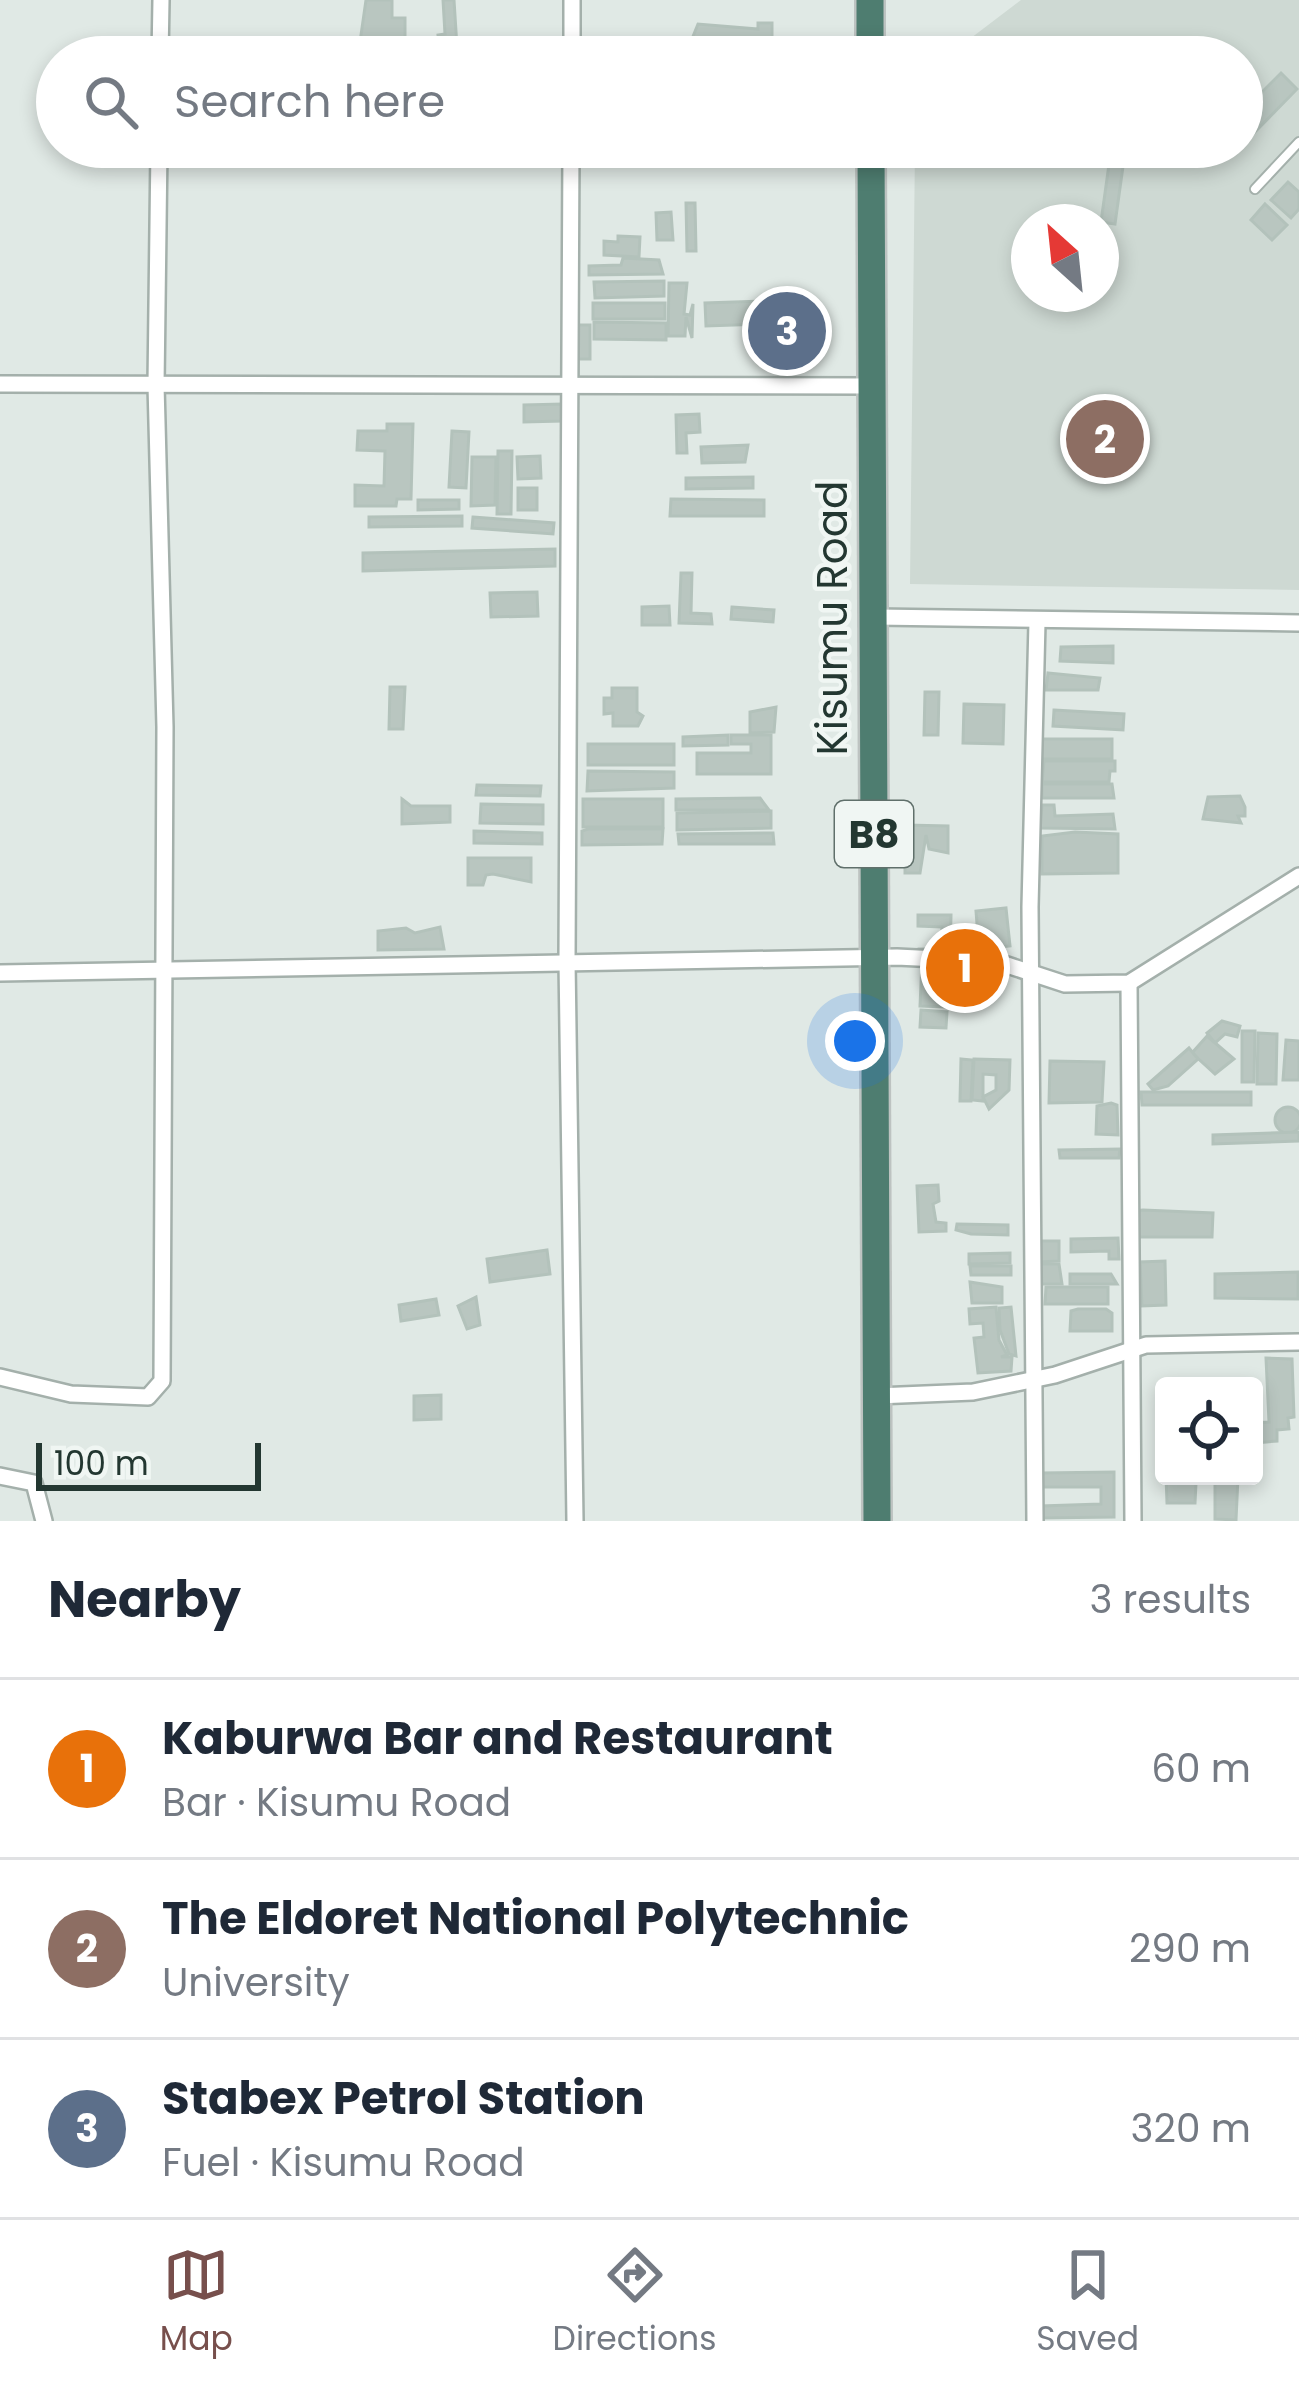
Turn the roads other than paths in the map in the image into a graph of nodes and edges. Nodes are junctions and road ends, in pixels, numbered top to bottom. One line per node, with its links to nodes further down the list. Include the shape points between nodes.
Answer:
1 (161, 0): 4 (street)
2 (572, 0): 5 (street)
3 (870, 0): 6 (highway)
4 (160, 36)
5 (572, 36)
6 (870, 36)
7 (1299, 142): 11 (lane)
8 (159, 168): 13 (street)
9 (572, 168): 15 (street)
10 (871, 168): 14 (highway, Kisumu Road / B8)
11 (1255, 189)
12 (0, 384): 13 (street)
13 (156, 385): 15 (street); 23 (street)
14 (871, 386): 15 (street); 16 (highway, Kisumu Road / B8)
15 (570, 387): 21 (street)
16 (876, 617): 17 (street); 20 (highway, Kisumu Road / B8)
17 (1037, 622): 18 (street); 22 (street)
18 (1299, 623)
19 (1299, 876): 25 (street)
20 (873, 959): 21 (street); 22 (street, via 963,958); 30 (highway, Kisumu Road / B8)
21 (567, 961): 23 (street); 33 (street)
22 (1030, 971): 25 (street, via 1065,984); 29 (street)
23 (163, 972): 24 (street); 28 (street, via 160,1390 71,1394)
24 (0, 974)
25 (1129, 982): 27 (street)
26 (1299, 1342): 27 (street)
27 (1129, 1349): 29 (street); 36 (street)
28 (0, 1377)
29 (1033, 1379): 30 (street, via 954,1395); 35 (street)
30 (877, 1396): 34 (highway, Kisumu Road / B8)
31 (0, 1476): 32 (street, via 34,1483)
32 (44, 1521)
33 (575, 1521)
34 (877, 1521)
35 (1035, 1521)
36 (1133, 1521)

